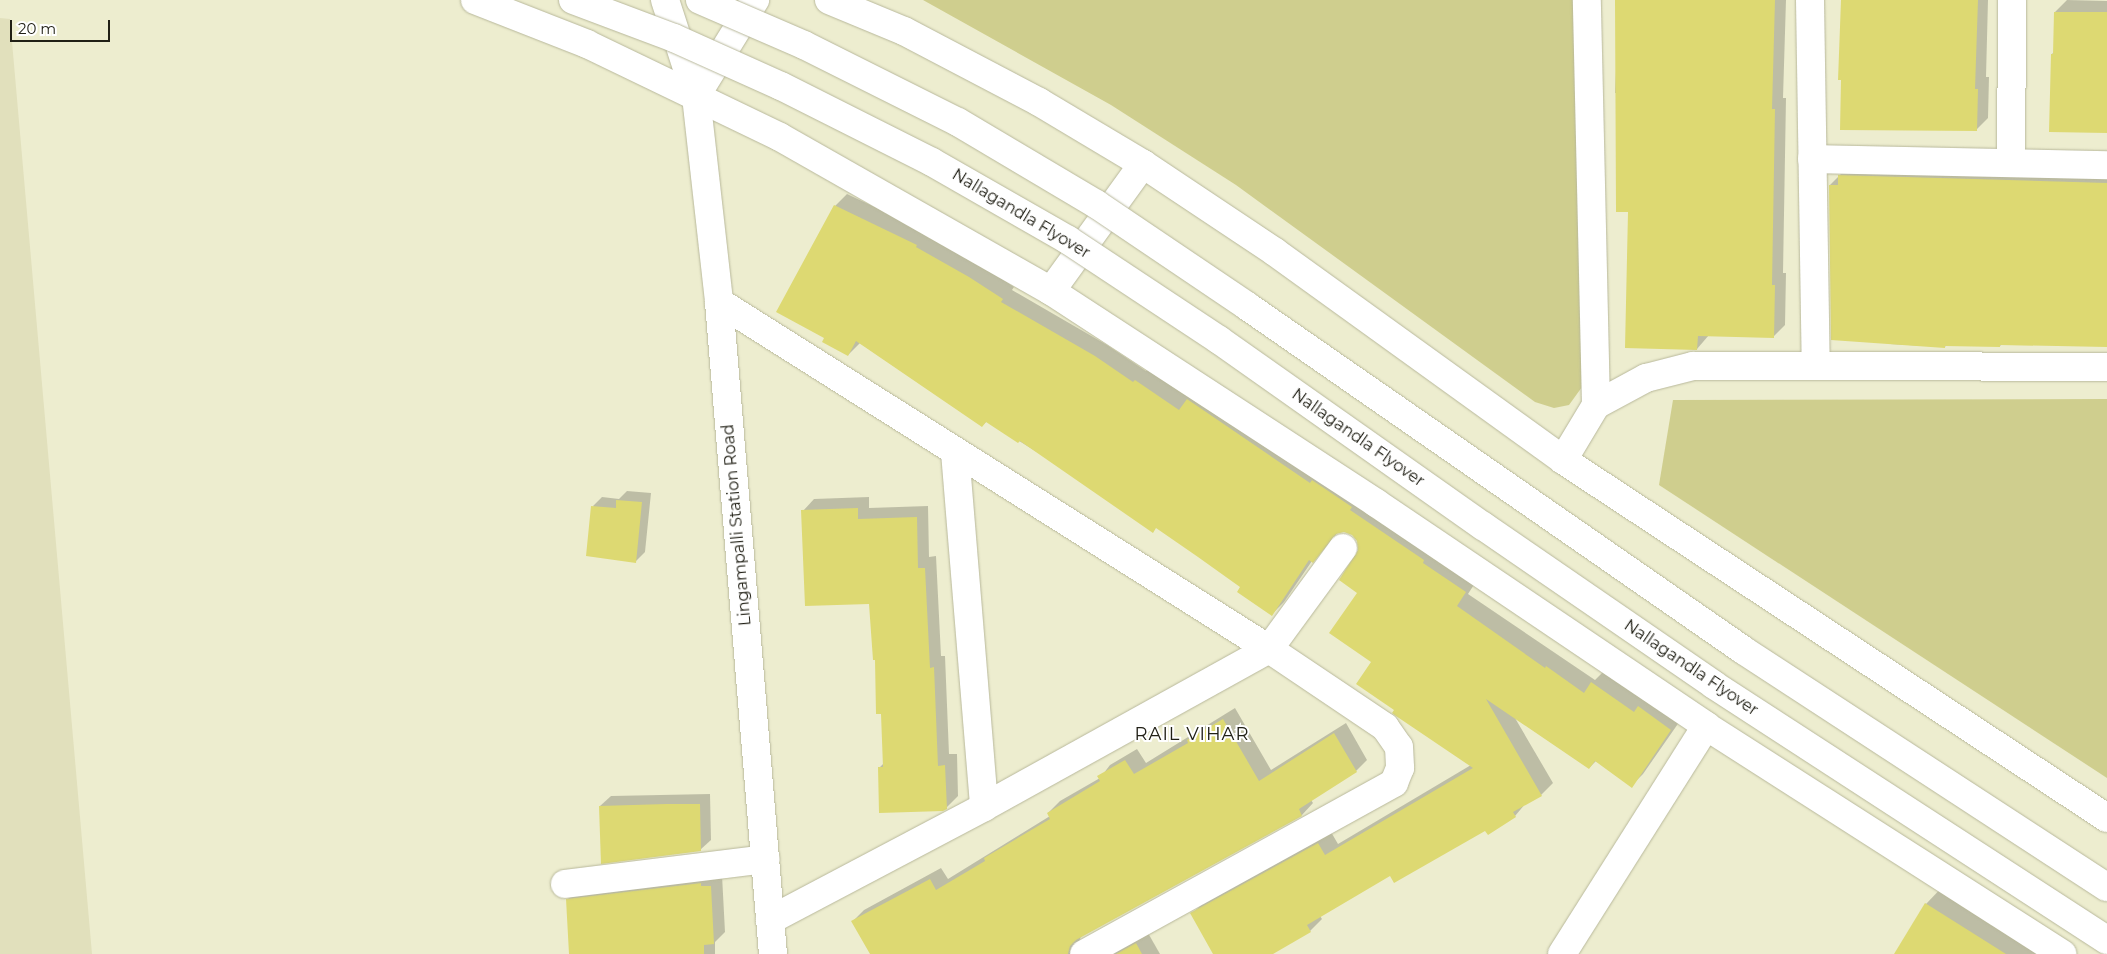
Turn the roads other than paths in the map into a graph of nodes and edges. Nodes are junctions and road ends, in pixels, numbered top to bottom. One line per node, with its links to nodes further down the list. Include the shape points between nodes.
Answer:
1 (475, 0): 10 (street, via 587,44)
2 (573, 0): 31 (street, Nallagandla Flyover, bridge, via 674,38 781,86 932,162 1068,240 1219,340 1706,679)
3 (665, 0): 10 (street, Lingampalli Station Road)
4 (700, 0): 29 (street, bridge, via 804,46 958,122 1096,204 1744,650)
5 (755, 0): 10 (street)
6 (829, 0): 13 (street, via 913,35 1039,102)
7 (1587, 0): 19 (street)
8 (1810, 0): 11 (street)
9 (2012, 0): 12 (street)
10 (696, 96): 15 (street, via 780,136); 16 (street, Lingampalli Station Road)
11 (1812, 159): 12 (street); 17 (street)
12 (2011, 163): 14 (street)
13 (1143, 164): 15 (street); 21 (street, via 1275,252)
14 (2107, 165)
15 (1051, 291): 24 (street, via 1376,503)
16 (719, 302): 20 (street); 27 (street, Lingampalli Station Road)
17 (1816, 365): 18 (street); 19 (street, via 1692,366 1646,378)
18 (2107, 367)
19 (1596, 405): 21 (street)
20 (955, 452): 23 (street); 25 (street)
21 (1564, 460): 26 (street)
22 (1343, 548): 23 (street)
23 (1269, 650): 25 (street); 33 (street, via 1385,727 1399,747 1400,768 1394,783)
24 (1706, 726): 34 (street); 35 (street)
25 (984, 807): 30 (street)
26 (2107, 818)
27 (765, 859): 28 (street); 30 (street, Lingampalli Station Road)
28 (565, 884)
29 (2107, 887)
30 (770, 920): 32 (street, Lingampalli Station Road)
31 (2107, 940)
32 (773, 954)
33 (1084, 954)
34 (1562, 954)
35 (2062, 954)

